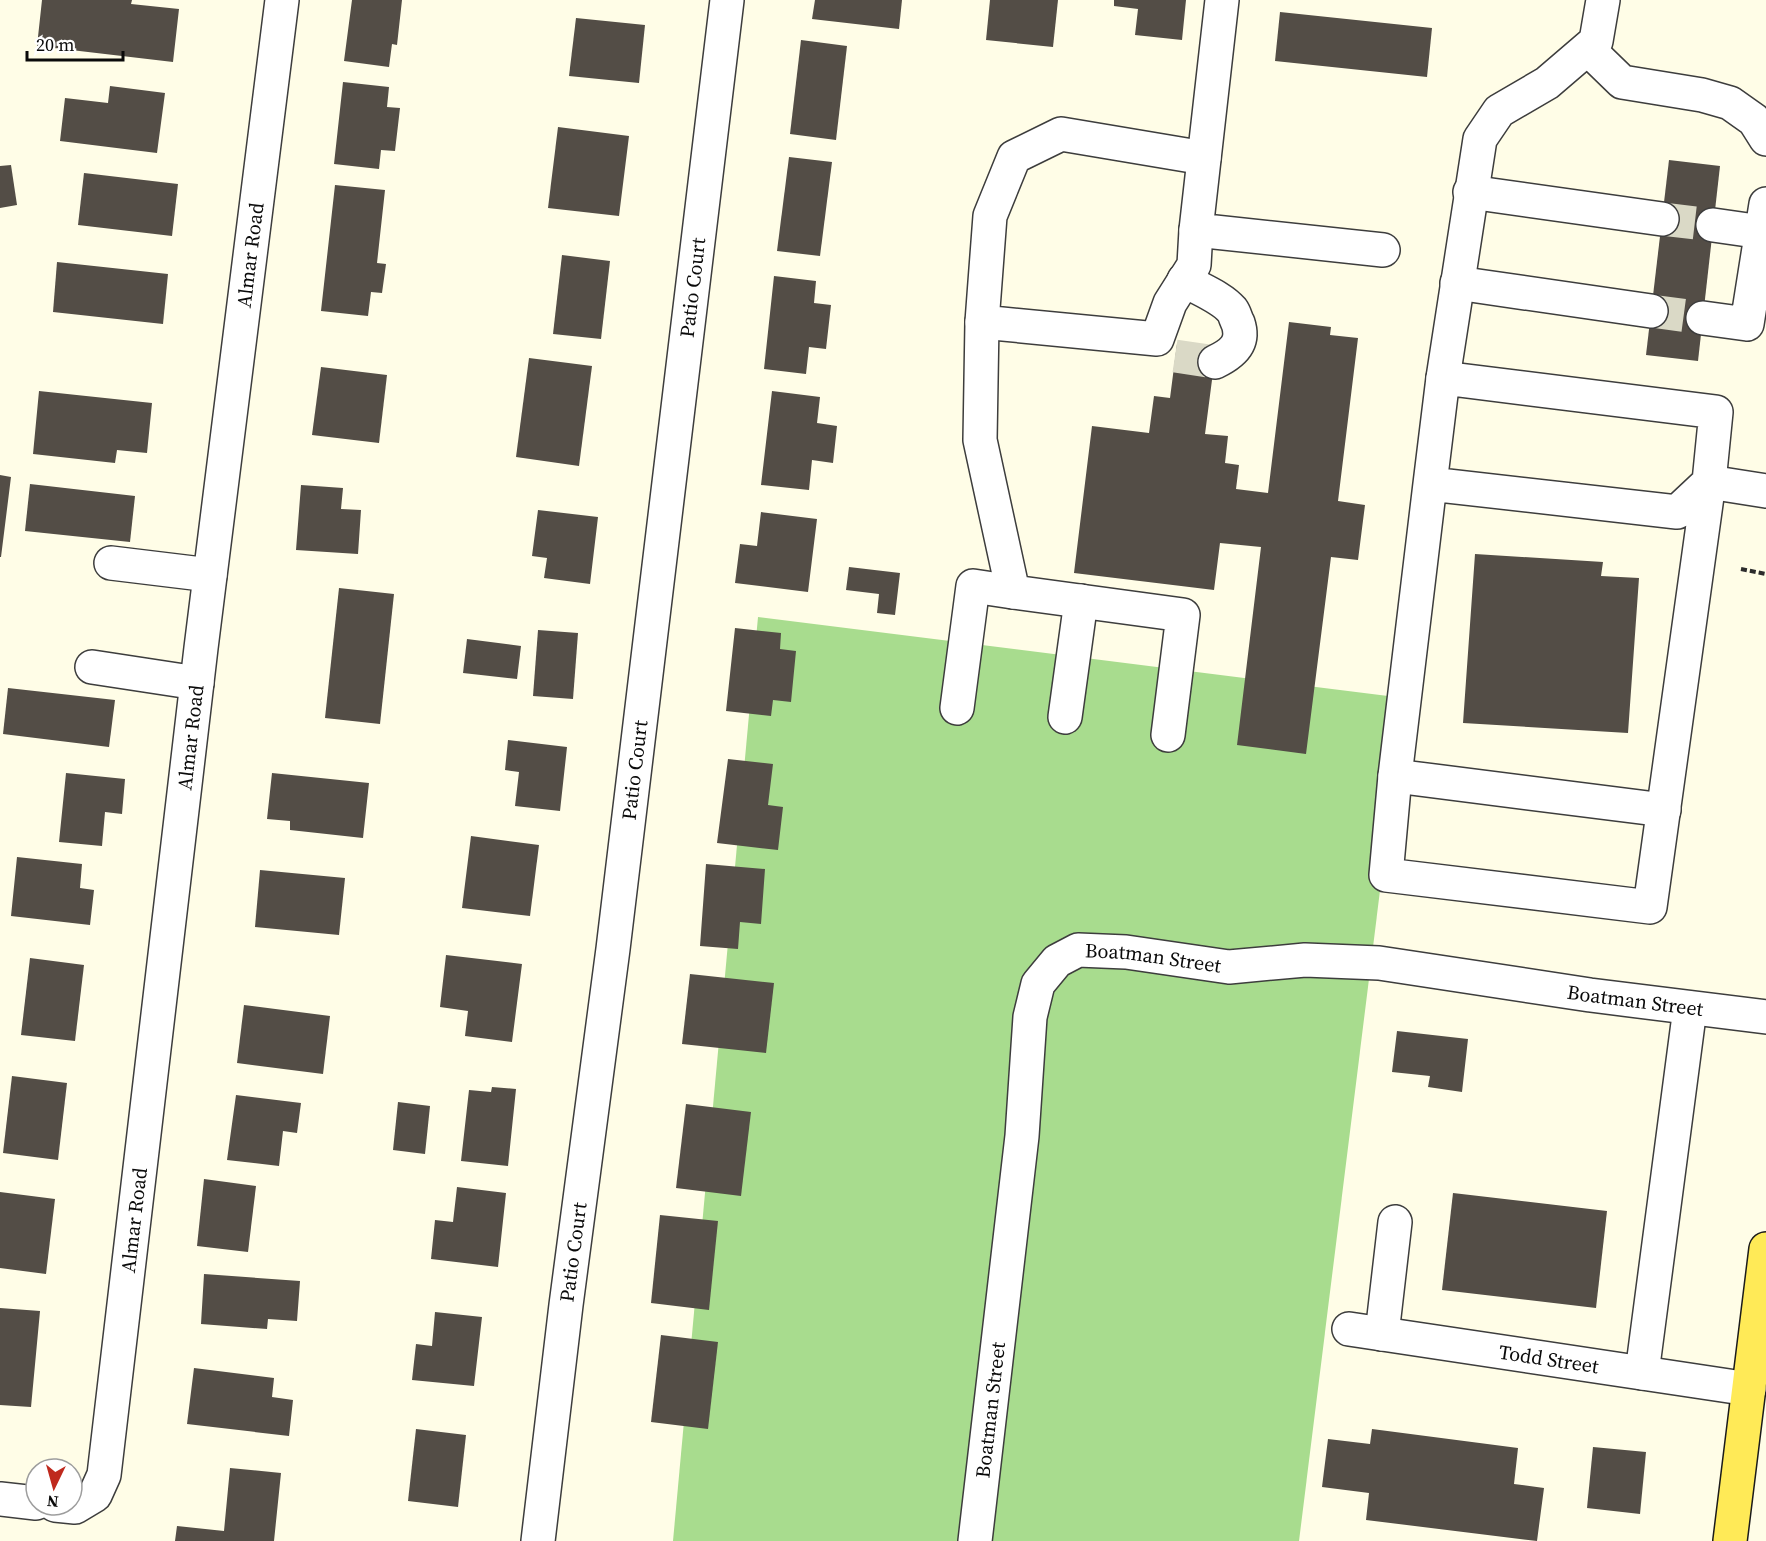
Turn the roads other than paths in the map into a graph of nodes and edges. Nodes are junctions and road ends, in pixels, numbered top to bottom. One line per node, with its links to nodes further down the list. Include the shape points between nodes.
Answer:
1 (282, 0): 25 (street, Almar Road)
2 (727, 0): 46 (street, Patio Court)
3 (1222, 0): 7 (street)
4 (1603, 0): 5 (street, via 1596,41)
5 (1588, 49): 6 (street, via 1622,82 1730,103 1755,120); 8 (street, via 1547,83 1499,111 1480,139)
6 (1766, 139)
7 (1204, 158): 12 (street); 18 (street, via 1061,134 1014,157 990,216)
8 (1470, 192): 10 (street); 15 (street)
9 (1764, 218): 11 (street); 17 (street, via 1747,324)
10 (1662, 219)
11 (1713, 225)
12 (1196, 230): 13 (street); 14 (street, via 1194,266)
13 (1383, 250)
14 (1184, 280): 18 (street, via 1170,303 1166,347); 19 (street, via 1233,311 1239,325 1236,348)
15 (1457, 282): 16 (street); 20 (street)
16 (1651, 311)
17 (1703, 318)
18 (982, 322): 26 (street, via 980,440)
19 (1215, 362)
20 (1443, 378): 21 (street, via 1716,412); 22 (street)
21 (1709, 482): 22 (street, via 1677,512); 23 (street); 34 (street)
22 (1430, 484): 33 (street)
23 (1766, 491)
24 (111, 563): 25 (street)
25 (210, 575): 29 (street, Almar Road)
26 (1013, 592): 27 (street); 30 (street, via 973,585)
27 (1081, 601): 31 (street); 32 (street, via 1183,615)
28 (92, 667): 29 (street)
29 (197, 683): 45 (street, Almar Road, via 104,1475 95,1495)
30 (957, 708)
31 (1065, 717)
32 (1168, 735)
33 (1395, 776): 34 (street); 34 (street, via 1386,875 1650,907)
34 (1664, 810)
35 (1690, 1008): 36 (street, Boatman Street); 41 (street); 47 (street, Boatman Street, via 1379,963 1305,960 1229,967 1126,952 1078,950 1057,961 1038,984 1030,1017 1023,1136)
36 (1766, 1017)
37 (1395, 1222): 40 (street)
38 (1766, 1249): 42 (main road)
39 (1349, 1329): 40 (street, Todd Street)
40 (1382, 1334): 41 (street, Todd Street)
41 (1642, 1373): 42 (street, Todd Street)
42 (1749, 1389): 48 (main road)
43 (0, 1498): 44 (street)
44 (24, 1501)
45 (84, 1502)
46 (538, 1541)
47 (975, 1541)
48 (1730, 1541)

